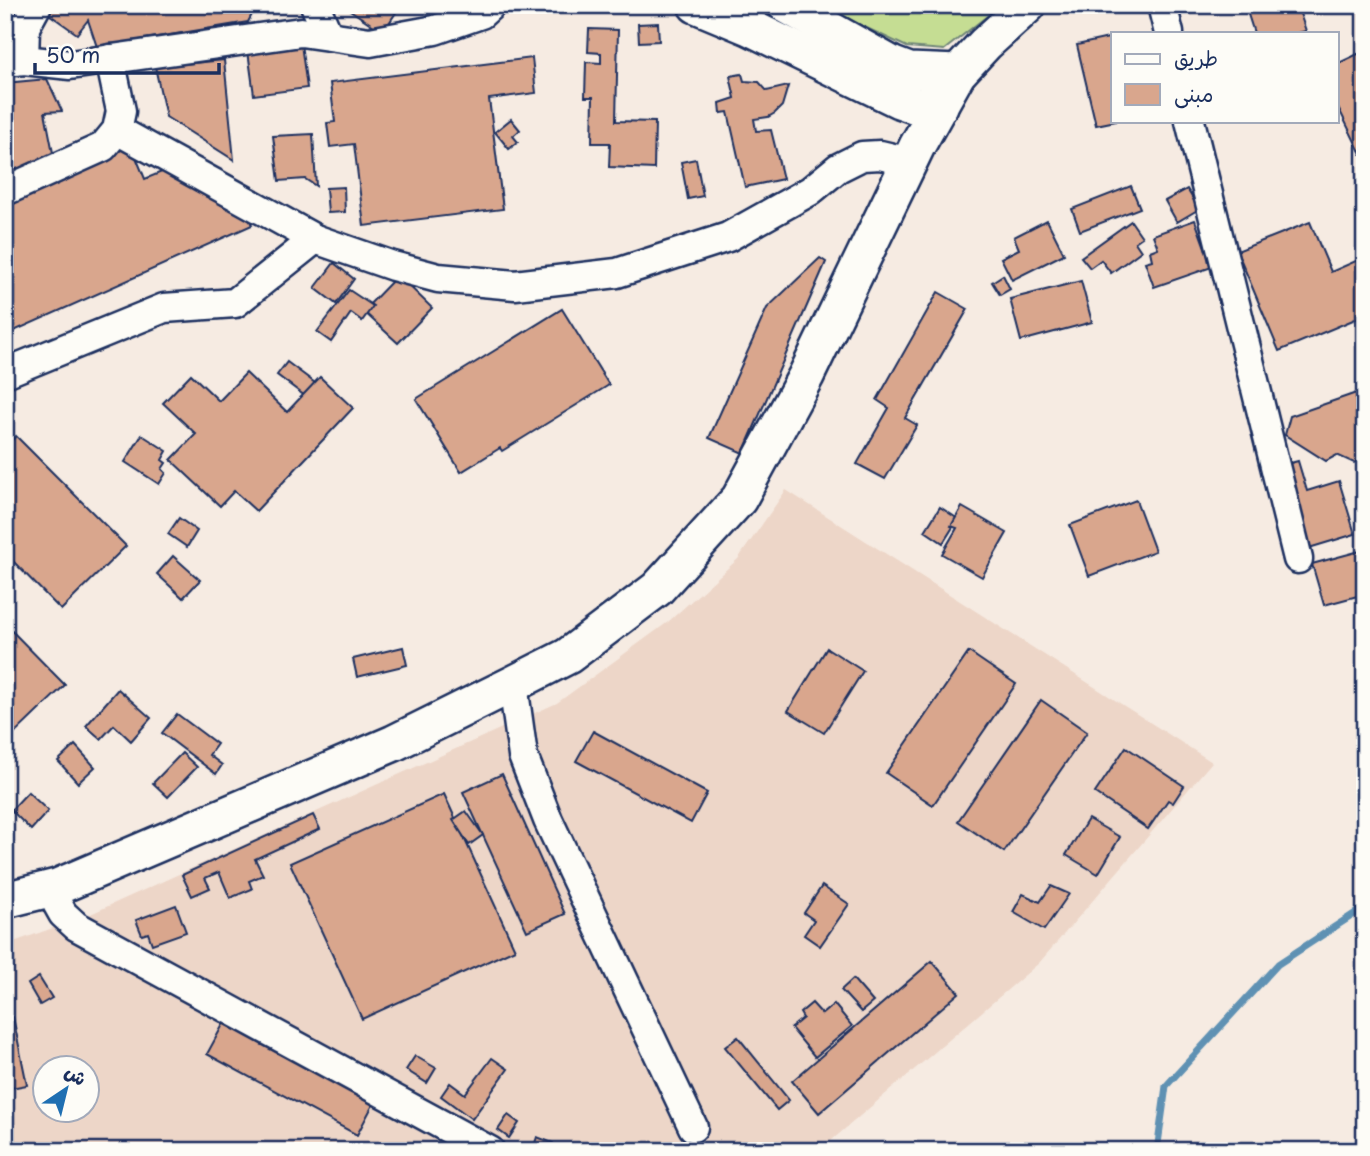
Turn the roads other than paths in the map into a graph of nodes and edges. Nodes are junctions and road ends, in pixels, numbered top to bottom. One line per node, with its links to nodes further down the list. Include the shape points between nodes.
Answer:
1 (37, 5): 11 (street)
2 (315, 5): 9 (street)
3 (491, 5): 9 (street, via 435,30 370,42)
4 (786, 5): 12 (main road, via 893,65 909,71)
5 (1028, 5): 12 (main road)
6 (1162, 5): 8 (street)
7 (716, 9): 13 (main road, via 900,100 916,106)
8 (1169, 32)
9 (328, 35): 10 (street, via 301,32)
10 (110, 60): 11 (street, via 71,65); 15 (street, via 121,111)
11 (14, 61)
12 (958, 73): 13 (main road)
13 (940, 106): 16 (main road)
14 (1190, 122): 20 (street)
15 (117, 130): 17 (street, via 103,147); 18 (street)
16 (910, 162): 18 (street, via 862,156 728,237 617,273 515,285 438,278); 21 (main road, via 806,376 739,499 657,589 568,656)
17 (5, 191)
18 (315, 239): 19 (street, via 235,303 164,308)
19 (5, 373)
20 (1298, 559)
21 (513, 684): 22 (main road, via 394,743); 24 (street, via 523,756 548,820)
22 (49, 889): 23 (main road); 25 (street, via 76,926)
23 (5, 900)
24 (693, 1127)
25 (490, 1151)

